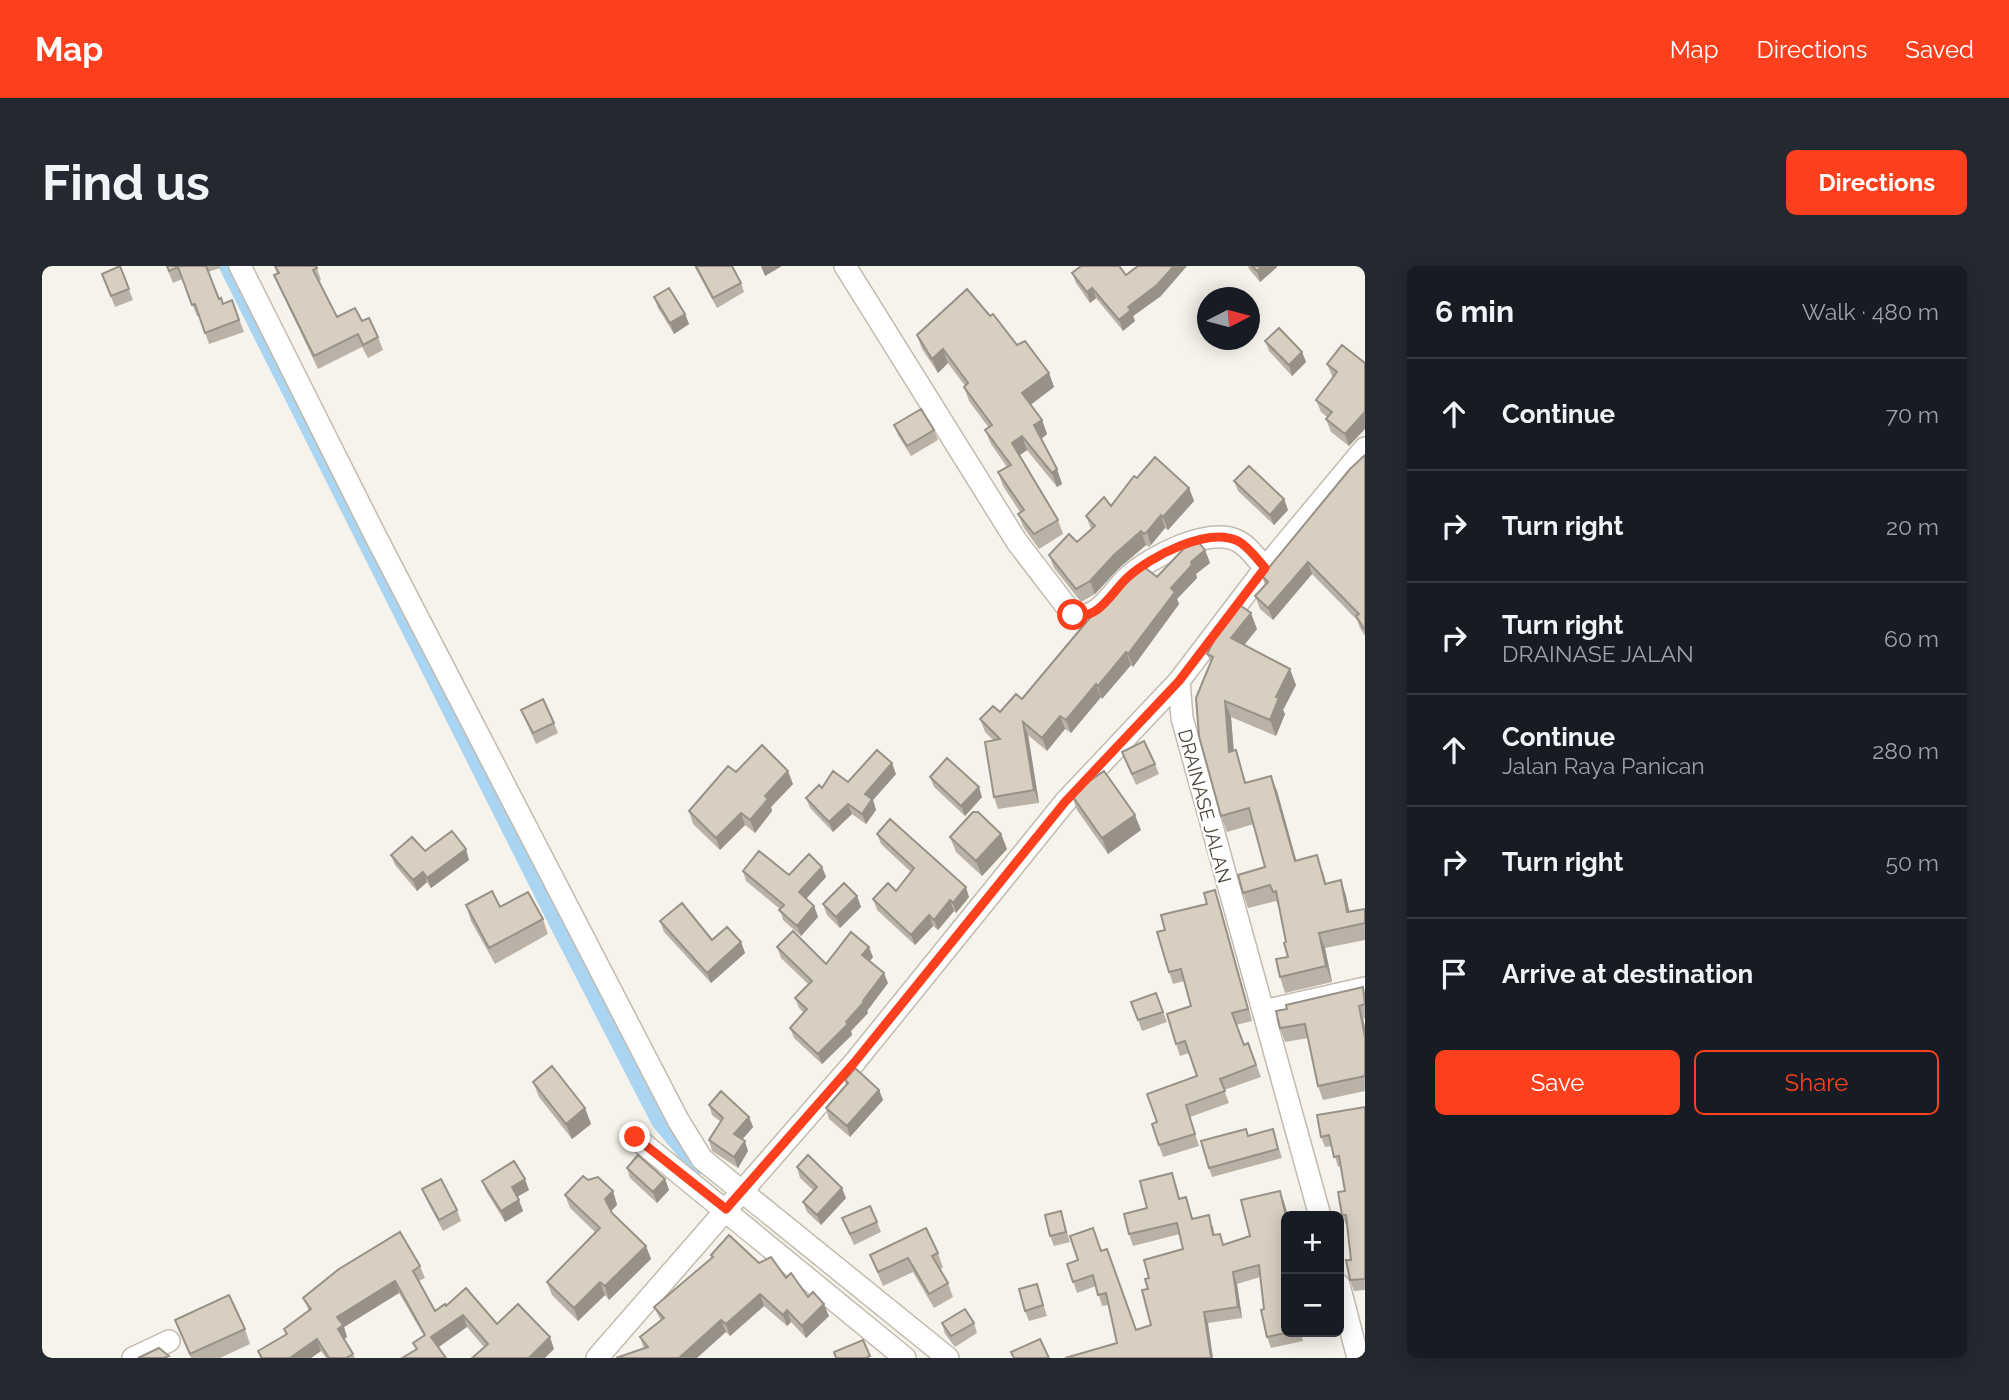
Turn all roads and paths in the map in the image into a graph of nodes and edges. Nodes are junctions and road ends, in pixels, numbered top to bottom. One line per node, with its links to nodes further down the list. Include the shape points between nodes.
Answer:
1 (240, 266): 9 (street, via 678,1121 702,1159)
2 (845, 266): 4 (street, via 1017,542 1070,613 1088,615 1144,564 1196,541 1236,540)
3 (1365, 448): 4 (street)
4 (1265, 568): 5 (street)
5 (1179, 681): 7 (street, DRAINASE JALAN, via 1182,718); 9 (street, via 1065,802 854,1063)
6 (1365, 988): 7 (street)
7 (1264, 1011): 11 (street, DRAINASE JALAN)
8 (635, 1137): 10 (street)
9 (743, 1190): 10 (street); 17 (street)
10 (726, 1209): 15 (street); 16 (street)
11 (1319, 1211)
12 (1344, 1303): 18 (street)
13 (169, 1341): 14 (street)
14 (133, 1358)
15 (597, 1358)
16 (905, 1358)
17 (947, 1358)
18 (1359, 1358)

